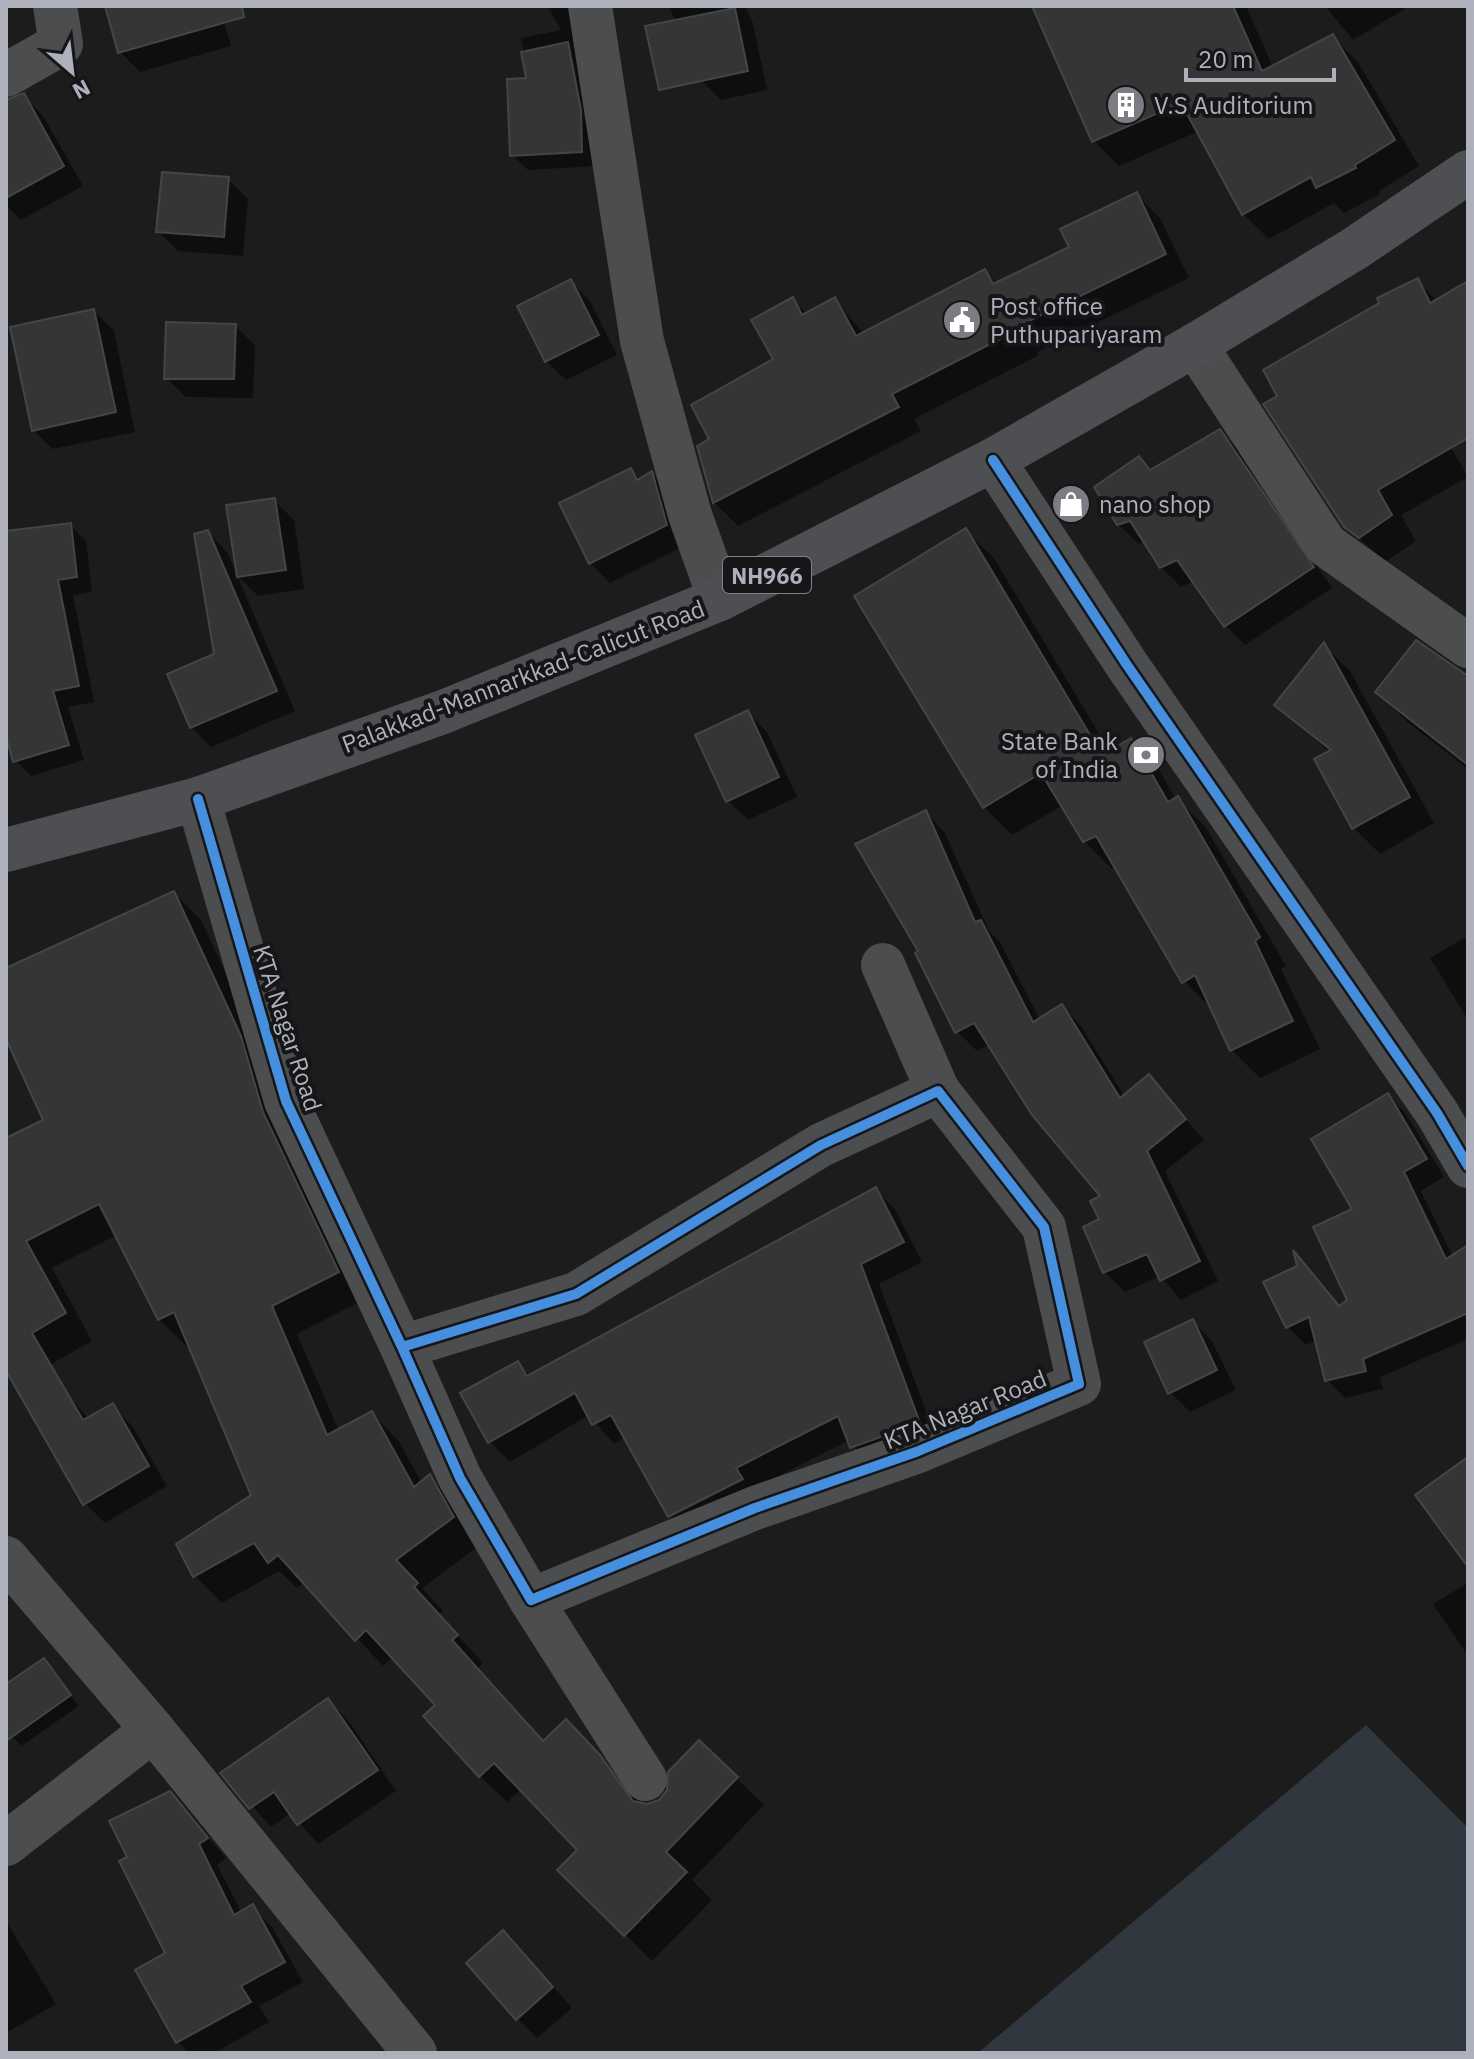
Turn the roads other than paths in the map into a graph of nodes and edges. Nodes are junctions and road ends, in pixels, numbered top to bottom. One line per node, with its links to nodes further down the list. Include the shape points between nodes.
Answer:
1 (55, 6): 3 (street, via 61,44)
2 (590, 6): 7 (street, via 642,341 690,515)
3 (6, 75)
4 (1468, 172): 5 (highway, Palakkad-Mannarkkad-Calicut Road / NH966, via 1354,249)
5 (1195, 345): 6 (highway, Palakkad-Mannarkkad-Calicut Road / NH966); 8 (street, via 1326,545)
6 (993, 460): 7 (highway, Palakkad-Mannarkkad-Calicut Road / NH966); 13 (street)
7 (720, 599): 9 (highway, Palakkad-Mannarkkad-Calicut Road / NH966, via 443,712)
8 (1468, 646)
9 (198, 799): 10 (highway, Palakkad-Mannarkkad-Calicut Road / NH966); 14 (street, KTA Nagar Road, via 286,1101)
10 (6, 850)
11 (883, 965): 12 (street)
12 (938, 1091): 14 (street, via 821,1145 576,1294); 16 (street, KTA Nagar Road, via 1044,1227 1079,1384)
13 (1468, 1166)
14 (402, 1347): 16 (street, KTA Nagar Road, via 460,1478)
15 (6, 1558): 17 (street)
16 (531, 1600): 18 (street, KTA Nagar Road)
17 (153, 1730): 19 (street); 20 (street)
18 (645, 1779)
19 (6, 1844)
20 (415, 2053)

